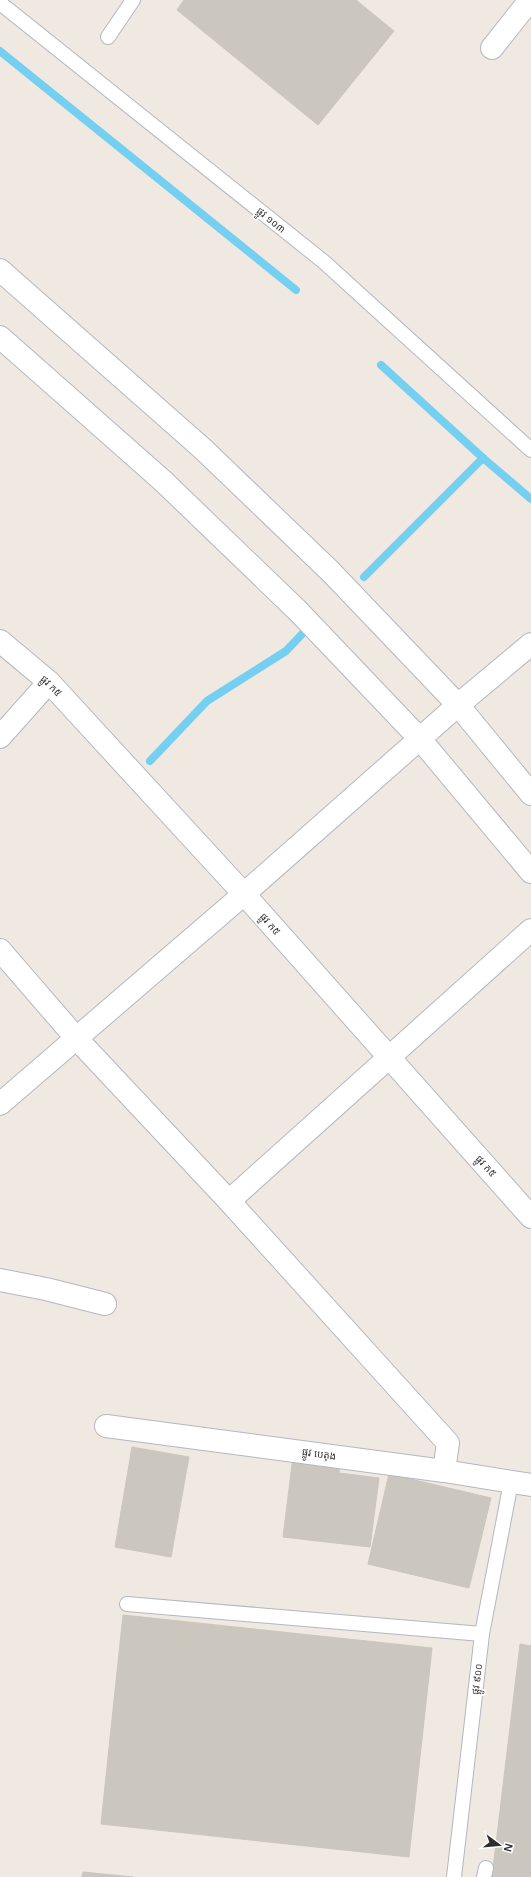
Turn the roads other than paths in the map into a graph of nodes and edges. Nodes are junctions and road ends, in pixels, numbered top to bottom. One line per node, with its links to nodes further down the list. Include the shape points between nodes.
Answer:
1 (133, 0): 4 (lane)
2 (530, 0): 5 (street)
3 (0, 3): 8 (lane, ផ្លូវ ១០៣, via 324,262)
4 (108, 37)
5 (492, 48)
6 (0, 270): 12 (street, via 208,454 331,572)
7 (0, 337): 14 (street, via 175,492 298,611)
8 (531, 450)
9 (0, 641): 11 (street, ផ្លូវ ក៥)
10 (531, 644): 12 (street)
11 (49, 682): 13 (street); 17 (street, ផ្លូវ ក៥)
12 (458, 705): 14 (street); 15 (street)
13 (0, 737)
14 (420, 739): 16 (street); 17 (street)
15 (531, 794)
16 (531, 872)
17 (244, 894): 20 (street); 21 (street, ផ្លូវ ក៥)
18 (531, 930): 21 (street)
19 (0, 950): 20 (street)
20 (77, 1039): 22 (street); 23 (street)
21 (388, 1058): 23 (street); 24 (street, ផ្លូវ ក៥)
22 (0, 1104)
23 (229, 1201): 28 (street, via 448,1443)
24 (531, 1217)
25 (0, 1280): 26 (street)
26 (105, 1304)
27 (106, 1426): 28 (street, ផ្លូវ បេតុង)
28 (444, 1471): 29 (street, ផ្លូវ បេតុង)
29 (521, 1484): 31 (lane, ផ្លូវ ៩០០)
30 (127, 1604): 31 (lane)
31 (482, 1634): 32 (lane, ផ្លូវ ៩០០)
32 (454, 1877)

